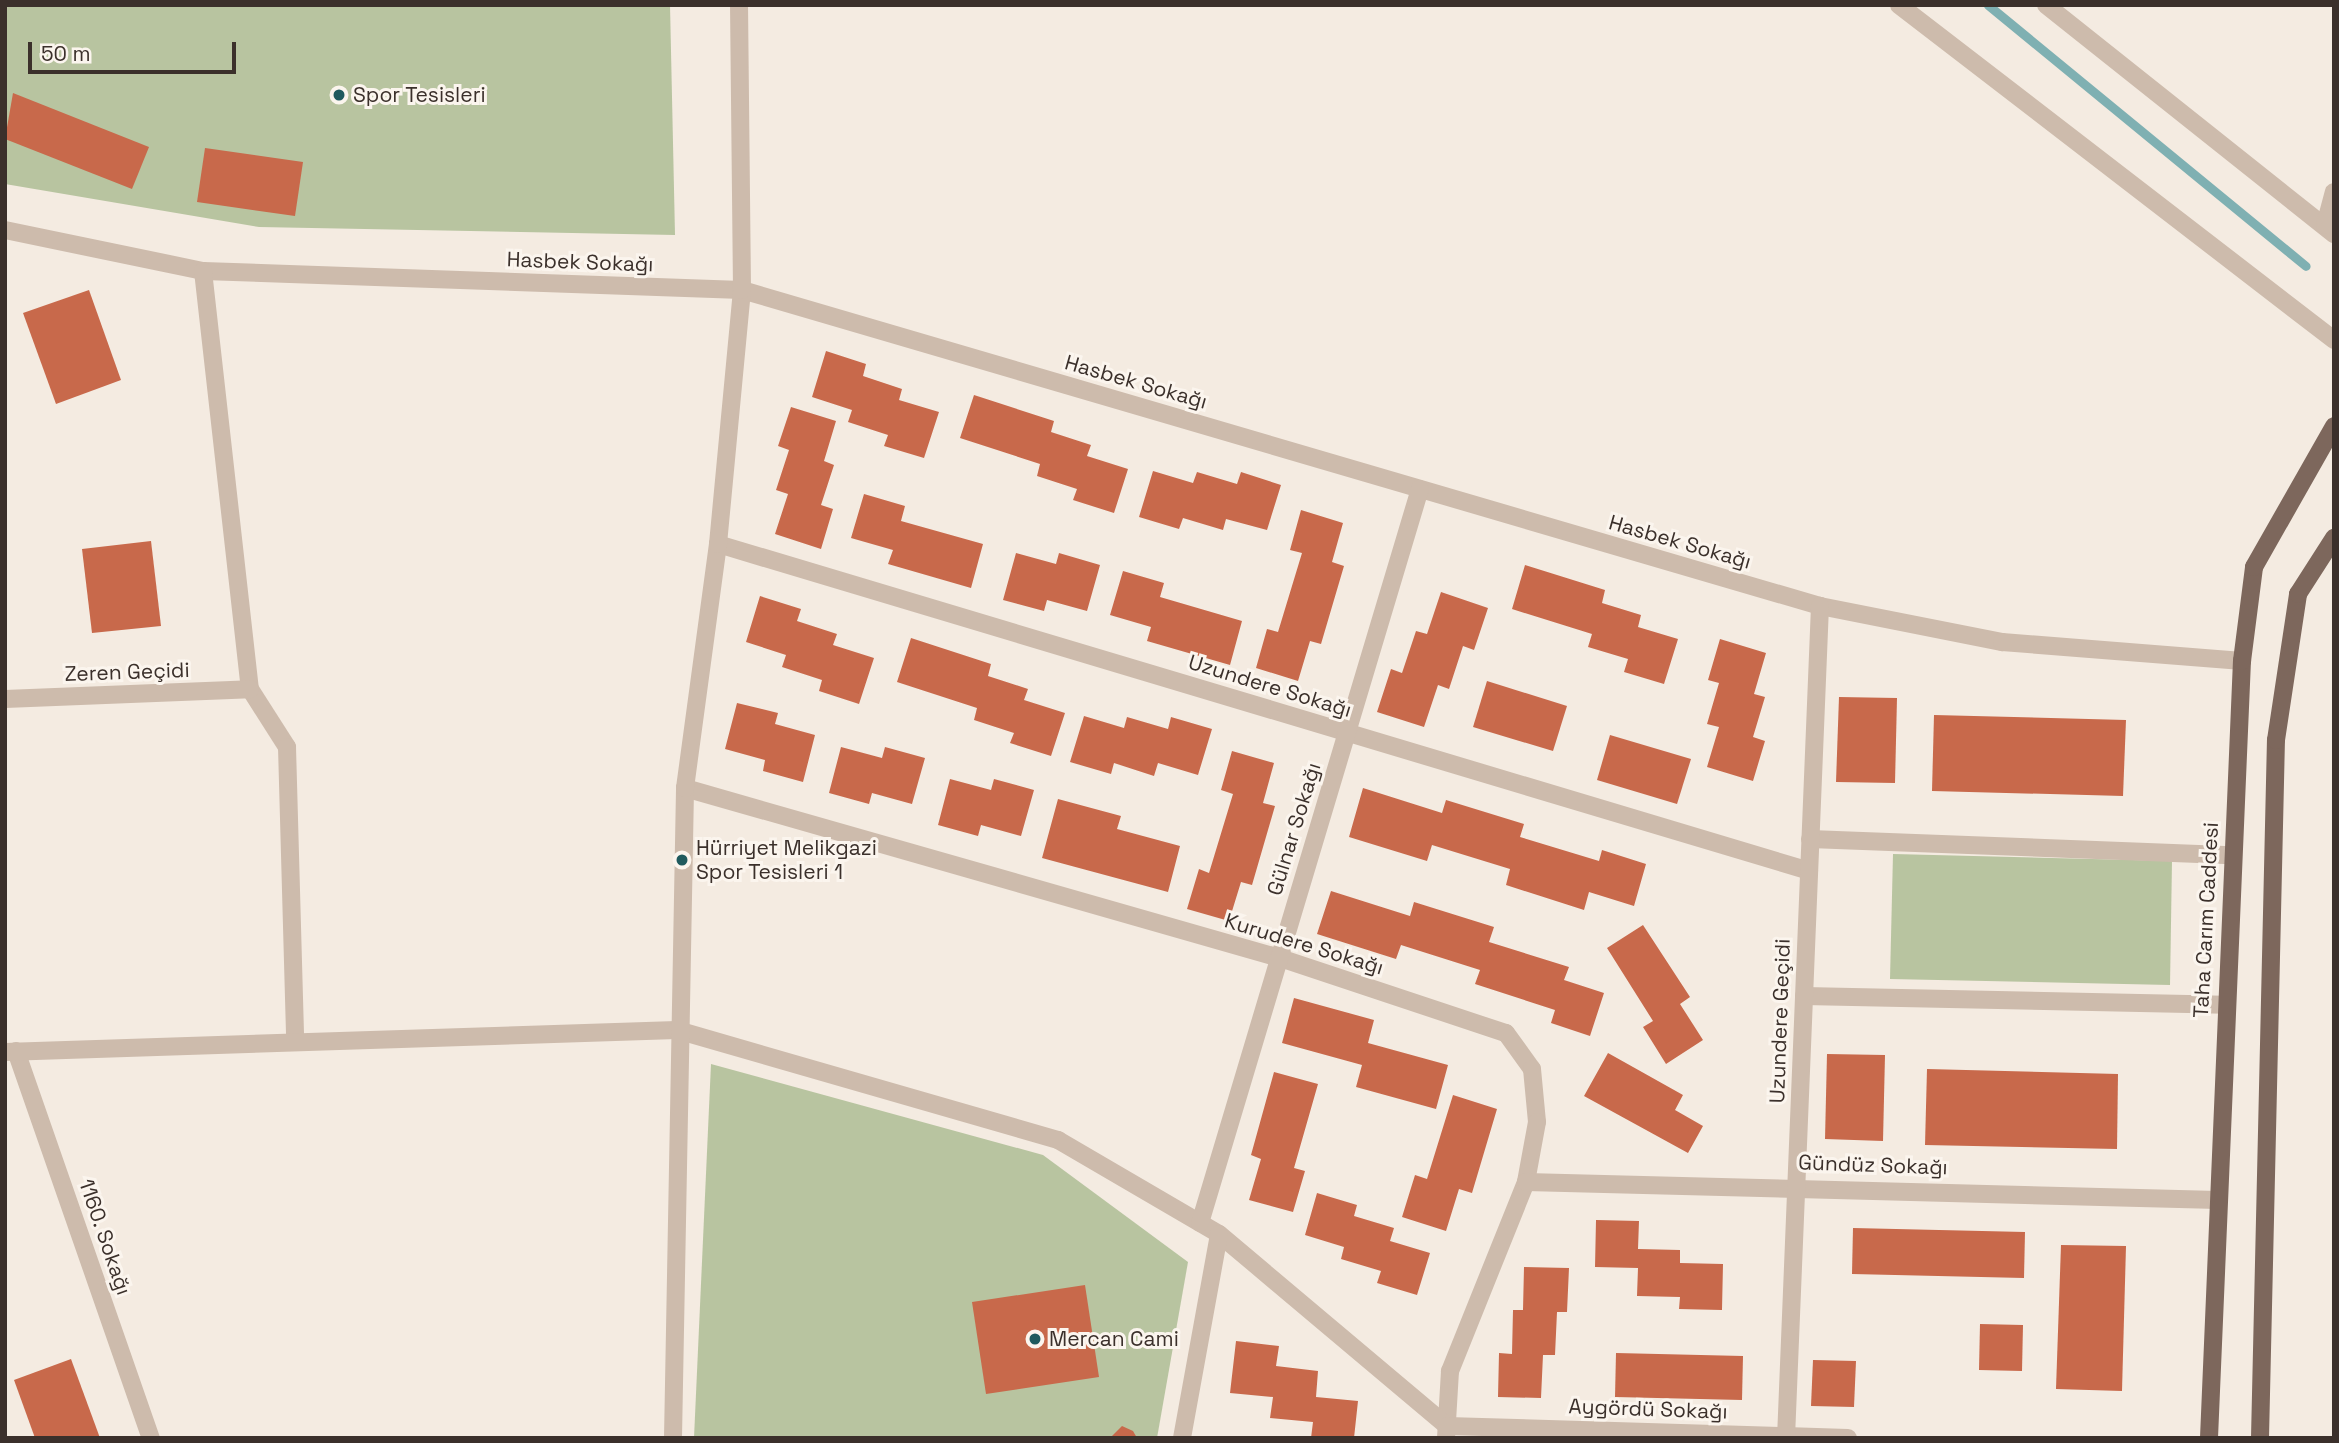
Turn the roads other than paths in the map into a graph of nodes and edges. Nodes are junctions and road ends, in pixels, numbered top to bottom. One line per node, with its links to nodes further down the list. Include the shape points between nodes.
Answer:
1 (739, 5): 8 (street)
2 (1899, 5): 9 (street)
3 (2046, 5): 5 (street)
4 (2334, 192): 5 (street)
5 (2330, 229)
6 (5, 230): 7 (street, Hasbek Sokağı)
7 (204, 271): 8 (street, Hasbek Sokağı); 16 (street)
8 (742, 290): 11 (street, Hasbek Sokağı); 13 (street)
9 (2334, 340)
10 (2334, 426): 15 (main road, Taha Carım Caddesi, via 2255,567)
11 (1420, 489): 14 (street, Hasbek Sokağı); 18 (street, Gülnar Sokağı)
12 (2334, 538): 41 (main road, via 2298,594 2276,740)
13 (718, 544): 18 (street, Uzundere Sokağı); 19 (street)
14 (1820, 606): 15 (street, Hasbek Sokağı, via 2002,642); 20 (street, Uzundere Geçidi)
15 (2242, 661): 21 (main road, Taha Carım Caddesi)
16 (250, 689): 17 (street, Zeren Geçidi); 27 (street, via 287,747)
17 (5, 699)
18 (1347, 733): 22 (street, Uzundere Sokağı); 23 (street, Gülnar Sokağı)
19 (685, 788): 23 (street, Kurudere Sokağı); 26 (street)
20 (1810, 839): 21 (street); 22 (street, Uzundere Geçidi)
21 (2231, 855): 25 (main road, Taha Carım Caddesi)
22 (1809, 871): 24 (street, Uzundere Geçidi)
23 (1280, 958): 29 (street, Kurudere Sokağı, via 1506,1033 1525,1056 1538,1095); 32 (street, Gülnar Sokağı)
24 (1804, 996): 25 (street); 30 (street, Uzundere Geçidi)
25 (2224, 1005): 31 (main road, Taha Carım Caddesi)
26 (677, 1030): 27 (street); 32 (street, via 1058,1140); 37 (street)
27 (295, 1040): 28 (street)
28 (10, 1051): 36 (street, 1160. Sokağı)
29 (1526, 1182): 30 (street, Gündüz Sokağı); 34 (street, Kurudere Sokağı, via 1450,1371)
30 (1796, 1185): 31 (street, Gündüz Sokağı); 35 (street, Uzundere Geçidi)
31 (2218, 1200): 40 (main road, Taha Carım Caddesi)
32 (1200, 1223): 33 (street)
33 (1219, 1234): 34 (street); 38 (street)
34 (1447, 1432): 35 (street, Aygördü Sokağı)
35 (1786, 1437): 39 (street, Aygördü Sokağı)
36 (151, 1438)
37 (673, 1438)
38 (1182, 1438)
39 (1848, 1438)
40 (2209, 1438)
41 (2260, 1438)

